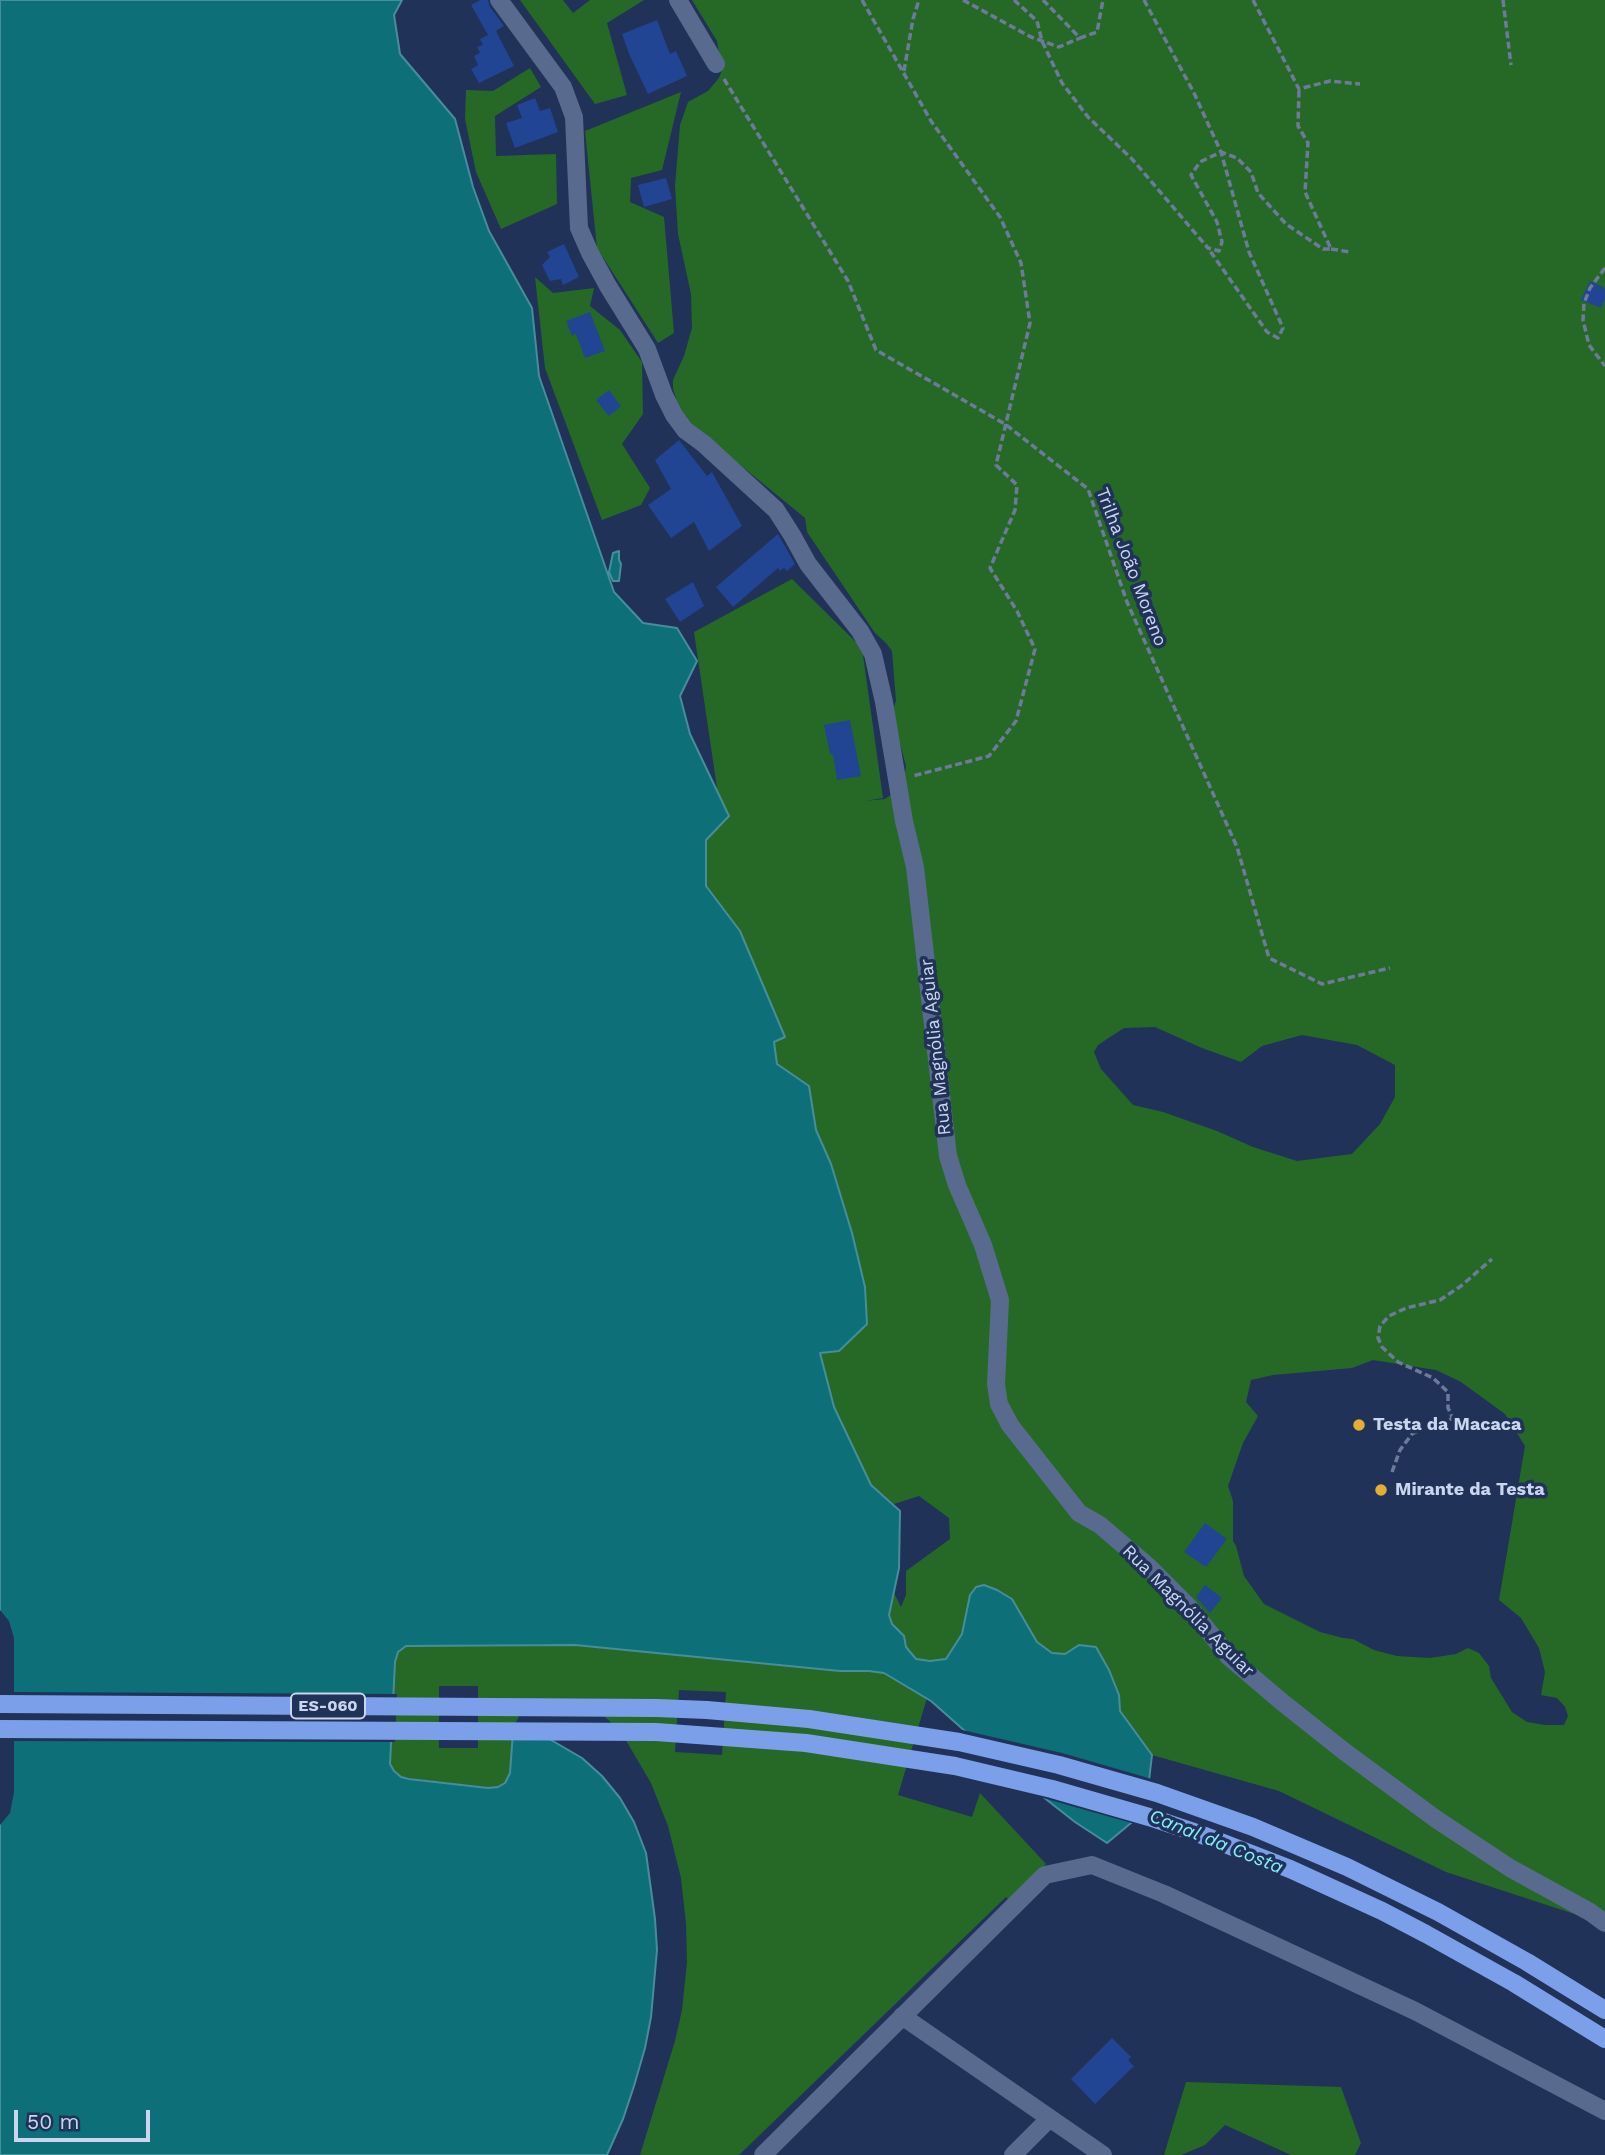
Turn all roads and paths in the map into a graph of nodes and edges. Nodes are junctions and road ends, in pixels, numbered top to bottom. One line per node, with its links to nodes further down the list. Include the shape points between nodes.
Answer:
1 (499, 0): 26 (street, Rua Magnólia Aguiar, via 563,87 574,117 579,228 647,349 674,415 776,510 808,564 873,654)
2 (678, 0): 14 (street)
3 (862, 0): 16 (path)
4 (919, 0): 16 (path)
5 (963, 0): 13 (path)
6 (1014, 0): 13 (path, via 1037,21)
7 (1043, 0): 12 (path)
8 (1103, 0): 12 (path, via 1097,32)
9 (1144, 0): 19 (path)
10 (1253, 0): 18 (path)
11 (1503, 0): 15 (path)
12 (1080, 38): 13 (path, via 1059,47)
13 (1042, 41): 20 (path, via 1062,83 1088,117 1132,159)
14 (716, 64): 25 (path, Trilha João Moreno, via 848,281 876,349)
15 (1511, 65)
16 (904, 73): 25 (path, via 931,121 1000,217 1021,263 1030,323)
17 (1360, 84): 18 (path, via 1330,81)
18 (1298, 89): 21 (path, via 1298,126 1308,143 1305,192)
19 (1221, 152): 20 (path, via 1200,162 1191,175 1217,222 1222,242 1219,251); 20 (path, via 1249,252 1283,328 1278,338 1267,332); 21 (path, via 1237,158 1251,172 1258,193 1286,225 1323,249)
20 (1208, 248)
21 (1331, 249): 22 (path)
22 (1350, 252)
23 (1605, 268): 24 (path, via 1590,288 1583,320 1589,345)
24 (1605, 366)
25 (1005, 424): 26 (path, via 996,465 1017,485 1015,510 990,568 1035,649 1016,721 989,756); 27 (path, Trilha João Moreno, via 1088,489 1127,603 1237,847 1269,958 1322,984)
26 (897, 780): 32 (street, Rua Magnólia Aguiar, via 915,867 948,1156 1000,1300 996,1384 999,1404 1010,1425 1079,1513 1149,1567 1229,1657 1282,1702 1436,1819)
27 (1390, 968)
28 (1492, 1259): 29 (path, via 1440,1300 1406,1308 1380,1326 1382,1347 1448,1392 1452,1418 1412,1434)
29 (1392, 1472)
30 (0, 1704): 33 (main road, ES-060, via 669,1708 809,1718 960,1742 1108,1779 1288,1842 1438,1912)
31 (0, 1729): 35 (main road, ES-060, via 656,1732 806,1743 955,1766 1137,1813 1290,1870 1437,1940)
32 (1605, 1923)
33 (1605, 2010)
34 (902, 2016): 36 (street, via 1045,1875 1092,1865 1415,2011); 37 (street); 38 (street)
35 (1605, 2039)
36 (1605, 2111)
37 (1049, 2118): 39 (street); 40 (street)
38 (774, 2151)
39 (1013, 2155)
40 (1103, 2155)

